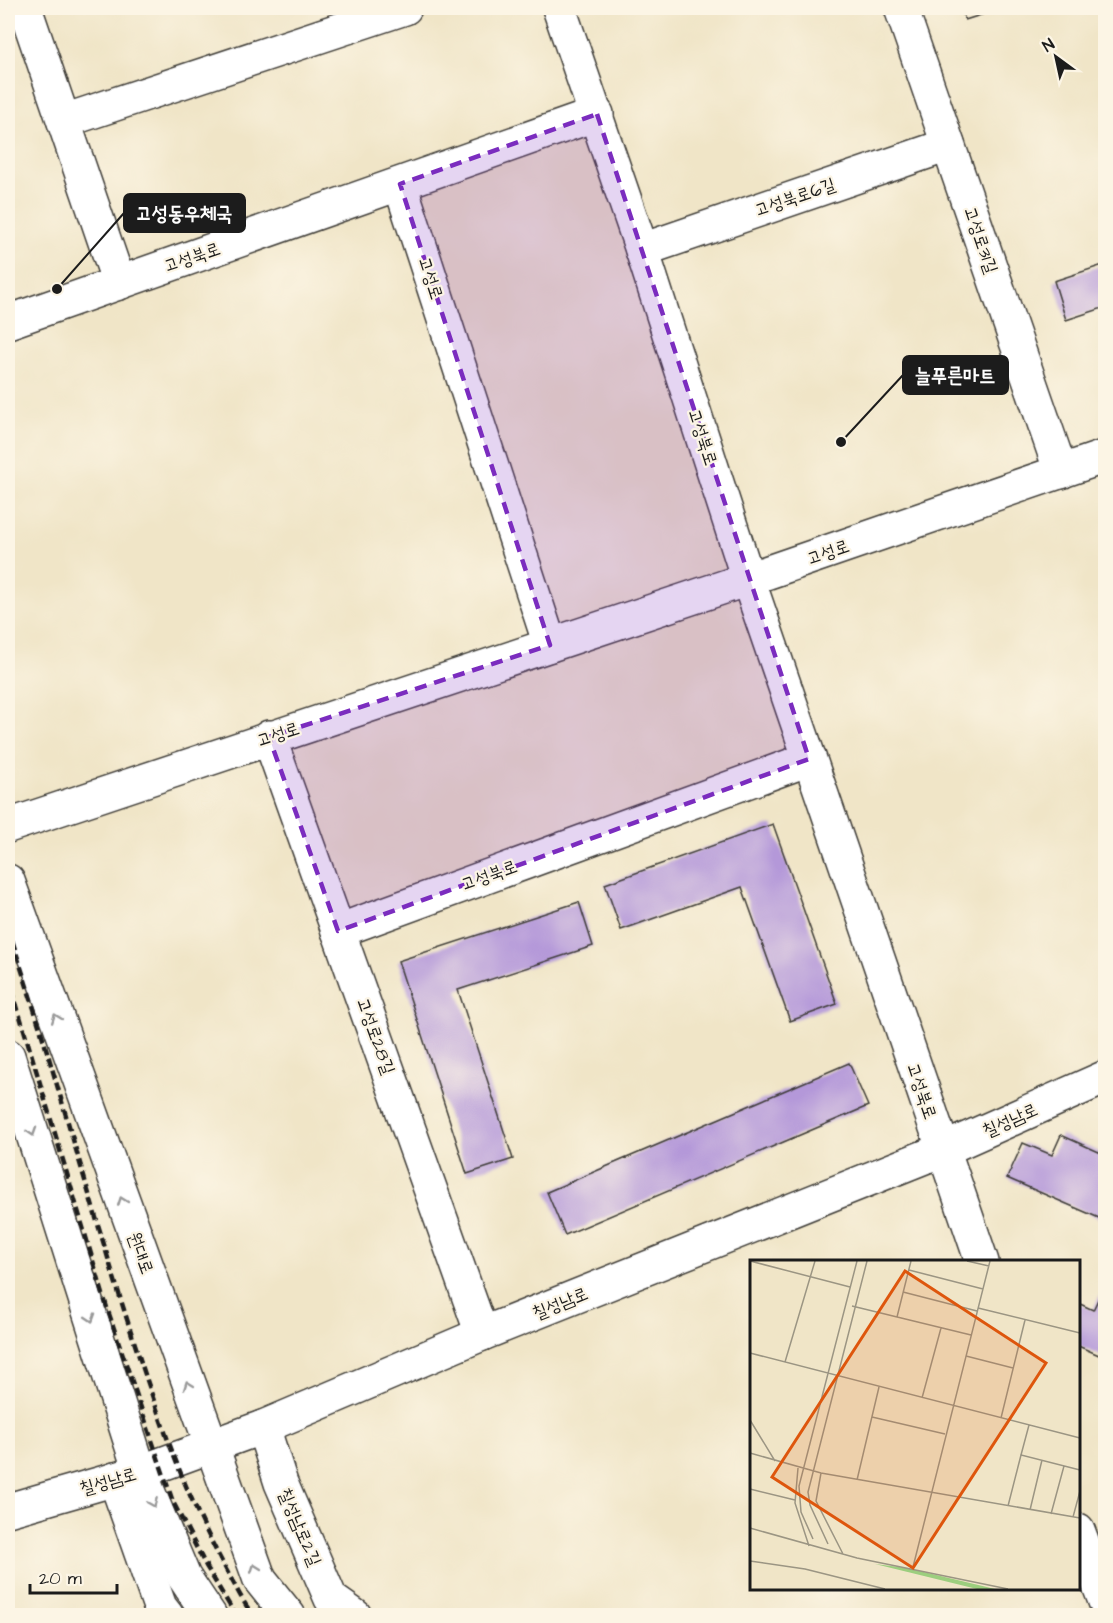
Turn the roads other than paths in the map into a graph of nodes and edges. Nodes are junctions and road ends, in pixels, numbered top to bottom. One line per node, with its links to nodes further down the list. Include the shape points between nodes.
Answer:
1 (25, 8): 6 (street)
2 (405, 8): 6 (street)
3 (559, 8): 5 (street, 고성북로)
4 (901, 8): 7 (street, 고성로31길)
5 (597, 114): 8 (street, 고성북로); 9 (street, 고성북로)
6 (64, 121): 10 (street)
7 (948, 145): 9 (street, 고성북로6길); 13 (street, 고성로31길)
8 (400, 184): 10 (street, 고성북로); 15 (street, 고성로)
9 (642, 249): 14 (street, 고성북로)
10 (119, 283): 11 (street, 고성북로)
11 (8, 322)
12 (1106, 456): 13 (street, 고성로)
13 (1060, 472): 14 (street, 고성로)
14 (748, 579): 15 (street, 고성로); 17 (street, 고성북로)
15 (550, 645): 16 (street, 고성로)
16 (269, 737): 18 (street, 고성로); 20 (street, 고성로28길)
17 (809, 759): 20 (street, 고성북로); 23 (street, 고성북로)
18 (8, 826)
19 (8, 882): 27 (street, 원대로, one-way to 19)
20 (338, 931): 25 (street, 고성로28길)
21 (8, 1056): 28 (street, one-way to 28)
22 (1106, 1077): 23 (street, 칠성남로)
23 (942, 1150): 24 (street, 고성북로); 25 (street, 칠성남로)
24 (981, 1260)
25 (482, 1334): 26 (street, 칠성남로)
26 (263, 1427): 27 (street, 칠성남로); 35 (street, 칠성남로2길, via 281,1483 331,1599)
27 (210, 1446): 28 (street, 칠성남로); 34 (street, 원대로, one-way to 27, via 260,1580)
28 (128, 1475): 29 (street, 칠성남로); 32 (street, via 160,1607); 33 (street, one-way to 33)
29 (8, 1510)
30 (1080, 1535): 31 (street)
31 (1106, 1604)
32 (167, 1616)
33 (210, 1616)
34 (289, 1616)
35 (355, 1616)

